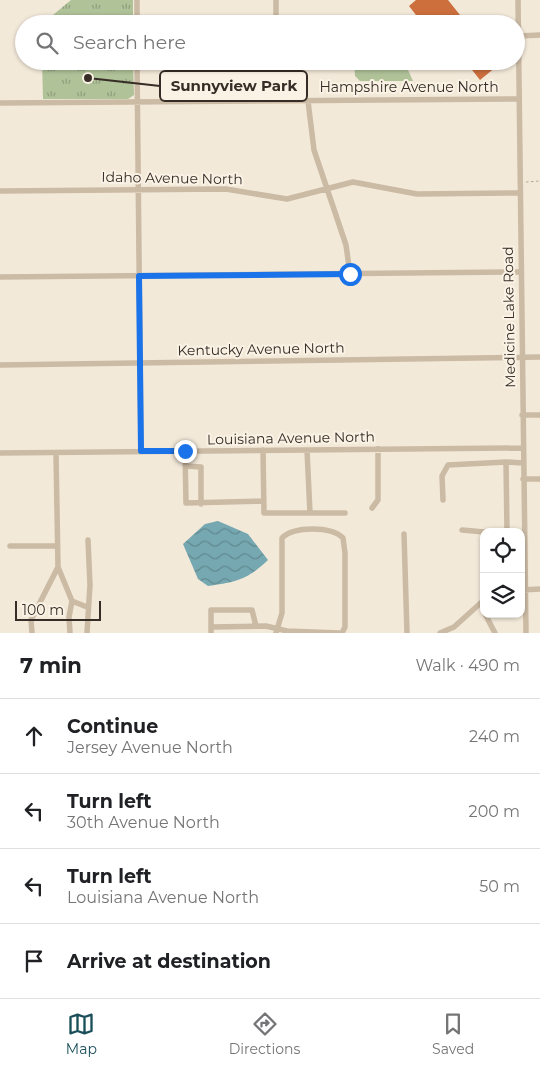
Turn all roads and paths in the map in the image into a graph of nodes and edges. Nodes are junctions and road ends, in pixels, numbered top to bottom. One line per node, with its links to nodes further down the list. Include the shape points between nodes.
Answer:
1 (137, 0): 4 (street)
2 (276, 0): 5 (street)
3 (518, 0): 6 (street, Medicine Lake Road)
4 (137, 15)
5 (276, 15)
6 (518, 15)
7 (540, 35): 8 (street)
8 (525, 36)
9 (137, 70): 15 (street)
10 (276, 70): 14 (street)
11 (519, 70): 12 (street, Medicine Lake Road)
12 (519, 99): 13 (street, Hampshire Avenue North); 18 (street, Medicine Lake Road)
13 (308, 100): 14 (street, Hampshire Avenue North); 19 (street, via 312,142)
14 (276, 101): 15 (street, Hampshire Avenue North)
15 (138, 102): 16 (street, Hampshire Avenue North); 20 (street)
16 (0, 104)
17 (540, 181): 18 (path)
18 (520, 182): 22 (street, Medicine Lake Road)
19 (326, 188): 20 (street, Idaho Avenue North, via 287,198 237,189); 22 (street, Idaho Avenue North, via 353,182 417,194); 24 (street, via 346,245)
20 (138, 189): 21 (street, Idaho Avenue North); 25 (street)
21 (0, 191)
22 (520, 193): 23 (street, Medicine Lake Road)
23 (520, 272): 24 (street); 28 (street, Medicine Lake Road)
24 (350, 274): 25 (street)
25 (139, 276): 26 (street); 29 (street)
26 (0, 277)
27 (540, 357): 28 (street, Kentucky Avenue North)
28 (522, 359): 29 (street, Kentucky Avenue North); 31 (street, Medicine Lake Road)
29 (140, 363): 30 (street, Kentucky Avenue North); 37 (street)
30 (0, 365)
31 (522, 415): 32 (street); 33 (street, Medicine Lake Road)
32 (540, 415)
33 (523, 448): 34 (street, Louisiana Avenue North); 42 (street, Medicine Lake Road)
34 (378, 449): 36 (street, Louisiana Avenue North); 49 (street, via 378,500)
35 (263, 450): 36 (street, Louisiana Avenue North); 38 (street, Louisiana Avenue North); 47 (street)
36 (307, 450): 50 (street)
37 (141, 451): 38 (street, Louisiana Avenue North); 39 (street, Louisiana Avenue North)
38 (185, 451): 43 (street)
39 (56, 453): 40 (street, Louisiana Avenue North); 59 (street)
40 (0, 454)
41 (506, 462): 42 (street); 46 (street, via 448,465 442,476); 52 (street)
42 (523, 463): 45 (street, Medicine Lake Road)
43 (185, 466): 48 (street, via 185,502); 48 (street, via 201,467)
44 (540, 479): 45 (street)
45 (523, 480): 53 (street, Medicine Lake Road)
46 (442, 500)
47 (263, 501): 48 (street); 50 (street, via 264,513)
48 (201, 504)
49 (372, 508)
50 (310, 513): 51 (street)
51 (345, 513)
52 (507, 528)
53 (523, 528)
54 (462, 530): 55 (street)
55 (480, 532)
56 (404, 534): 75 (street)
57 (88, 540): 65 (street, via 90,585)
58 (10, 546): 59 (street)
59 (57, 546): 60 (street)
60 (58, 567): 63 (street); 71 (street, via 32,620)
61 (540, 588): 62 (street)
62 (525, 590)
63 (72, 601): 65 (street); 72 (street)
64 (480, 604): 76 (street, via 454,627)
65 (87, 607): 73 (street)
66 (487, 618): 77 (street)
67 (525, 618): 78 (street, Medicine Lake Road)
68 (256, 626): 69 (street); 69 (street, via 252,610 211,610); 70 (street)
69 (211, 630)
70 (276, 630): 74 (street); 74 (street, via 282,613 282,538 294,531 330,530 343,538 345,554 345,627)
71 (32, 633)
72 (70, 633)
73 (87, 633)
74 (340, 633)
75 (406, 633)
76 (440, 633)
77 (495, 633)
78 (526, 633)

